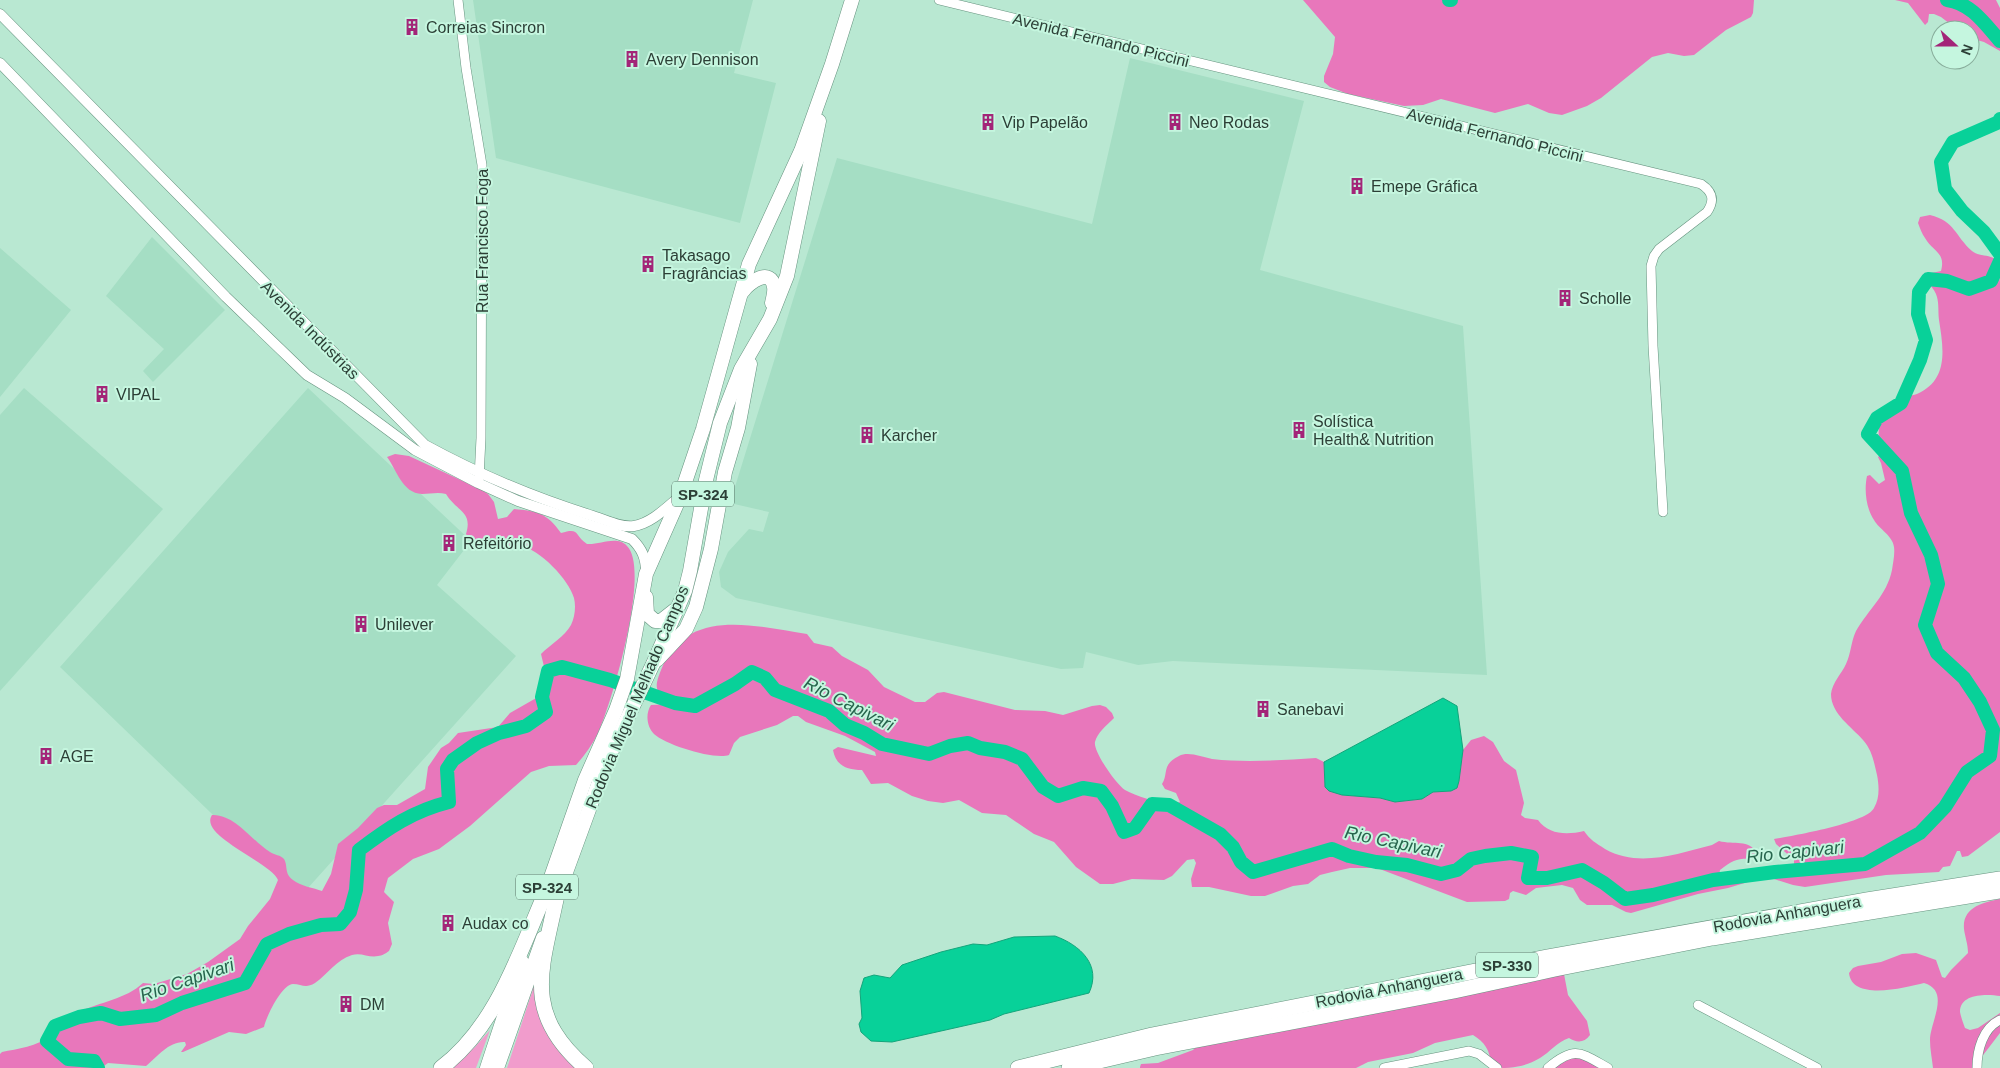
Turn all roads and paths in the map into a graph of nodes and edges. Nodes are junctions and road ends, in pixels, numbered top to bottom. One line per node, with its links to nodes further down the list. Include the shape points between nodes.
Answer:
1 (458, 0): 10 (street, Rua Francisco Foga, via 482,165)
2 (852, 0): 6 (highway, Rodovia Miguel Melhado Campos / SP-324)
3 (939, 0): 12 (street, Avenida Fernando Piccini, via 1701,184 1712,196 1712,204 1659,249 1652,266 1653,346)
4 (0, 14): 10 (street, Avenida Indústrias, via 425,445)
5 (0, 64): 10 (street, Avenida Indústrias, via 226,297 307,375 334,390 414,450)
6 (832, 64): 7 (highway, Rodovia Miguel Melhado Campos / SP-324, via 801,151 749,264); 8 (highway, Rodovia Miguel Melhado Campos / SP-324, via 793,256)
7 (741, 294): 8 (highway, via 753,279 764,277 772,282 775,288); 11 (highway, Rodovia Miguel Melhado Campos / SP-324, via 703,429)
8 (770, 319): 9 (highway, Rodovia Miguel Melhado Campos / SP-324)
9 (753, 346): 14 (highway, Rodovia Miguel Melhado Campos / SP-324, via 720,422 690,570); 15 (highway, via 738,428 725,472 696,607 686,629)
10 (479, 478): 11 (street, Avenida Indústrias, via 629,526 647,522); 13 (street, Avenida Indústrias, via 518,501 632,540 640,546)
11 (680, 496): 13 (highway, Rodovia Miguel Melhado Campos / SP-324)
12 (1663, 512)
13 (646, 574): 14 (highway, via 646,610 649,616 661,621); 16 (highway, Rodovia Miguel Melhado Campos / SP-324)
14 (677, 608): 15 (highway, Rodovia Miguel Melhado Campos / SP-324)
15 (651, 668): 16 (highway, Rodovia Miguel Melhado Campos / SP-324)
16 (623, 712): 18 (highway, Rodovia Miguel Melhado Campos / SP-324, via 606,763)
17 (1998, 882): 25 (highway, Rodovia Anhanguera / SP-330, via 1867,900 1547,957 1152,1035); 26 (highway, Rodovia Anhanguera / SP-330, via 1427,997 1155,1048)
18 (553, 891): 21 (highway, via 490,1015 472,1039); 22 (highway, Rodovia Miguel Melhado Campos / SP-324); 23 (highway, Rodovia Miguel Melhado Campos / SP-324); 24 (highway, via 541,974 542,1001 556,1036)
19 (1698, 1005): 31 (street)
20 (2000, 1020): 32 (street, via 1991,1024 1985,1034)
21 (441, 1068)
22 (487, 1068)
23 (497, 1068)
24 (586, 1068)
25 (1018, 1068)
26 (1069, 1068)
27 (1384, 1068): 28 (street, via 1469,1051 1479,1054)
28 (1497, 1068)
29 (1548, 1068): 30 (street, via 1572,1053 1587,1056)
30 (1608, 1068)
31 (1817, 1068)
32 (1977, 1068)

